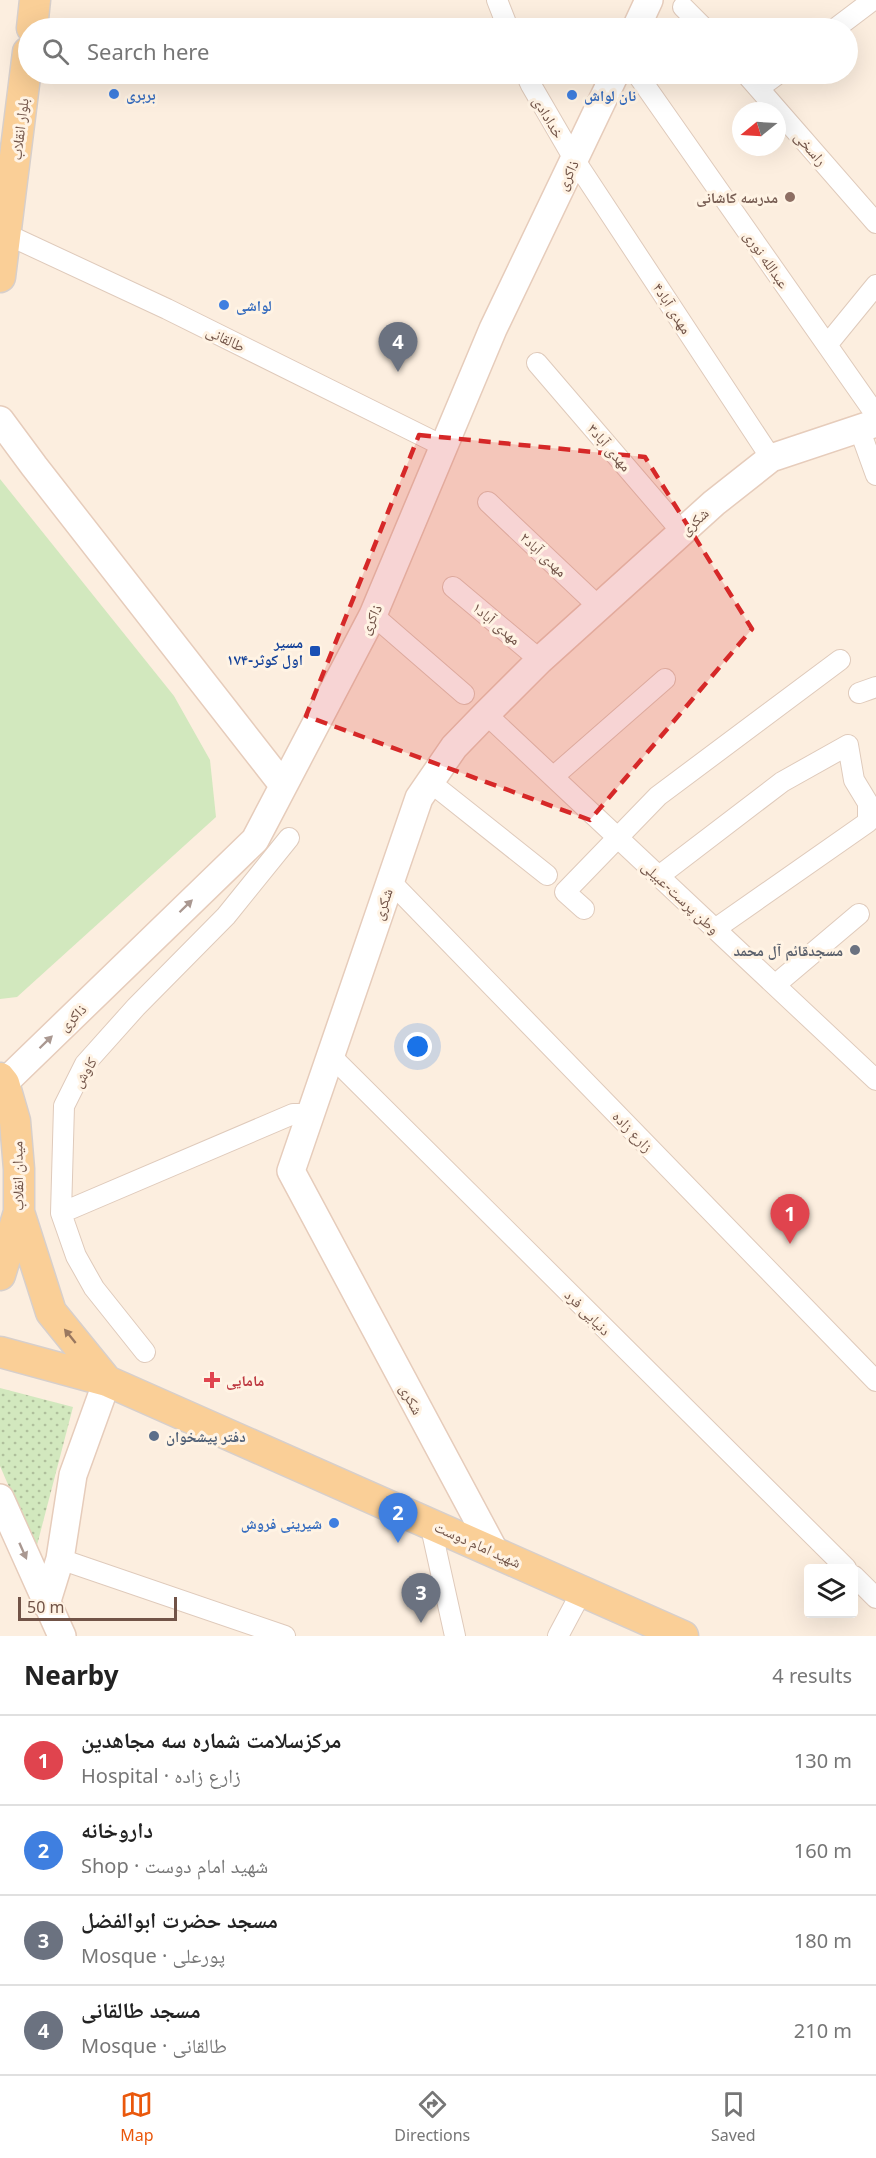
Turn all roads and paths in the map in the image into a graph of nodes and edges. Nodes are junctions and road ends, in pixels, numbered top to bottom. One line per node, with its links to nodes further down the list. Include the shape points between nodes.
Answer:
1 (35, 0): 6 (main road)
2 (497, 0): 7 (street)
3 (649, 0): 8 (street)
4 (873, 0): 10 (street)
5 (683, 7): 9 (street)
6 (33, 18)
7 (504, 18)
8 (641, 18)
9 (694, 18)
10 (849, 18)
11 (24, 84): 18 (main road, بلوار انقلاب)
12 (531, 84): 16 (street, خدادادی)
13 (610, 84): 16 (street, ذاکری)
14 (644, 84): 21 (street, عبدالله نوری)
15 (755, 84): 17 (street, راسخی)
16 (574, 159): 25 (street, ذاکری, via 494,329); 26 (street, مهدی آباد۴)
17 (876, 223)
18 (6, 234): 19 (main road, بلوار انقلاب); 25 (street, طالقانی)
19 (0, 277)
20 (876, 285): 21 (street)
21 (827, 345): 24 (street, عبدالله نوری)
22 (537, 363): 29 (street, مهدی آباد۳)
23 (0, 420): 40 (street)
24 (870, 422): 26 (street, شکری); 27 (street, عبدالله نوری)
25 (445, 447): 32 (street, ذاکری)
26 (771, 458): 29 (street, شکری)
27 (876, 475)
28 (488, 502): 31 (street, مهدی آباد۲)
29 (682, 532): 31 (street, شکری)
30 (453, 587): 33 (street, مهدی آباد۱)
31 (599, 607): 33 (street, شکری)
32 (373, 615): 36 (street); 40 (street, ذاکری)
33 (540, 660): 37 (street, شکری)
34 (840, 660): 41 (street, via 658,796)
35 (665, 679): 38 (street)
36 (464, 694)
37 (486, 714): 38 (street, وطن پرست-عبیلی); 39 (street, شکری, via 454,747)
38 (553, 777): 41 (street, وطن پرست-عبیلی)
39 (430, 782): 43 (street); 45 (street, شکری, via 419,798)
40 (283, 785): 52 (street, ذاکری, one-way to 40, via 255,840)
41 (618, 837): 44 (street, وطن پرست-عبیلی); 46 (street, via 565,892)
42 (289, 838): 55 (street, کاوش, via 226,916 85,1064 64,1106)
43 (547, 875)
44 (659, 876): 48 (street, وطن پرست-عبیلی); 48 (street, via 782,782 848,745 854,780 868,802 868,822)
45 (390, 881): 50 (street, شکری); 60 (street, زارع زاده)
46 (584, 909)
47 (859, 914): 49 (street)
48 (715, 929): 49 (street, وطن پرست-عبیلی)
49 (775, 985): 51 (street, وطن پرست-عبیلی)
50 (330, 1055): 53 (street, شکری); 65 (street, دنیایی فرد)
51 (876, 1080)
52 (2, 1081): 54 (main road, میدان انقلاب, via 15,1120)
53 (312, 1114): 55 (street, via 292,1114); 63 (street, شکری, via 291,1171)
54 (19, 1212): 56 (main road, میدان انقلاب); 59 (main road, one-way to 54, via 51,1312)
55 (61, 1214): 58 (street, کاوش, via 76,1256 94,1288)
56 (0, 1275)
57 (0, 1352): 59 (main road, شهید امام دوست)
58 (145, 1352)
59 (107, 1381): 62 (main road, شهید امام دوست); 64 (street, via 74,1475)
60 (876, 1381)
61 (0, 1498): 69 (street, one-way to 69)
62 (430, 1523): 63 (main road, شهید امام دوست); 73 (street)
63 (495, 1552): 67 (main road, شهید امام دوست)
64 (60, 1559): 69 (street); 72 (street)
65 (841, 1564)
66 (858, 1580): 68 (street)
67 (582, 1591): 70 (main road, شهید امام دوست); 74 (street)
68 (876, 1598)
69 (46, 1604): 71 (street)
70 (669, 1633)
71 (62, 1636)
72 (285, 1636)
73 (455, 1636)
74 (558, 1636)

